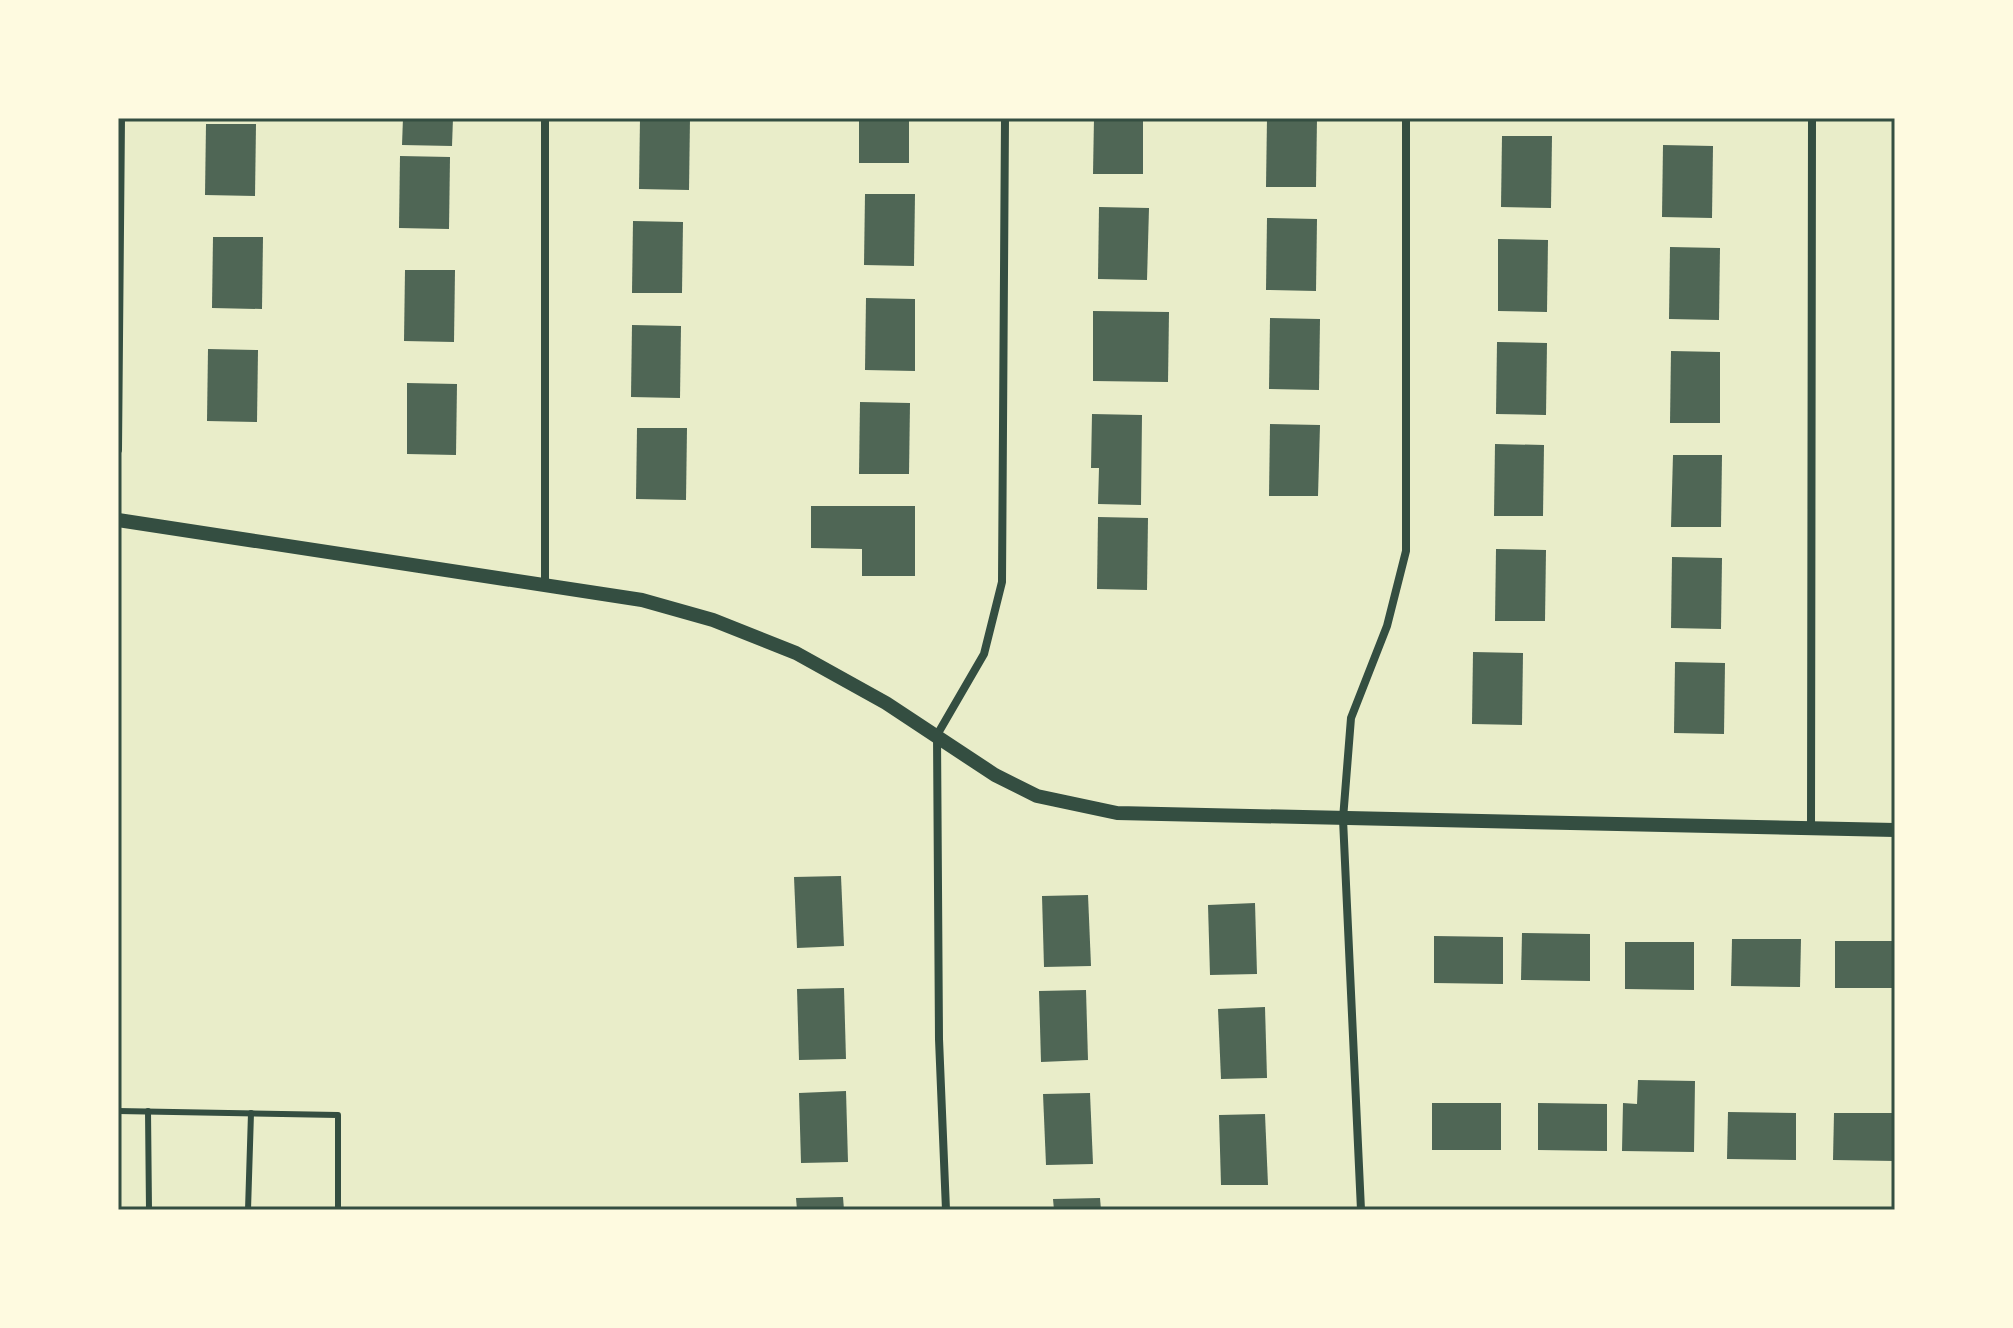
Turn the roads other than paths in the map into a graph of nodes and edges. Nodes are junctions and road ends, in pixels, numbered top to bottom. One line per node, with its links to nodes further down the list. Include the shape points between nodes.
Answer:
1 (121, 118): 6 (street)
2 (545, 118): 8 (street)
3 (1005, 118): 9 (street, via 1002,582 984,654)
4 (1406, 118): 10 (street, via 1406,551 1387,626 1351,718)
5 (1812, 118): 11 (street)
6 (118, 450)
7 (118, 520): 8 (street)
8 (545, 585): 9 (street, via 642,600 713,620 796,653)
9 (937, 735): 10 (street, via 1037,796 1117,813); 19 (street)
10 (1343, 819): 11 (street); 20 (street)
11 (1811, 829): 12 (street)
12 (1895, 830)
13 (118, 1111): 14 (lane)
14 (148, 1111): 15 (lane); 16 (lane)
15 (251, 1113): 17 (lane); 18 (lane, via 338,1115)
16 (149, 1210)
17 (248, 1210)
18 (338, 1210)
19 (946, 1210)
20 (1361, 1210)

